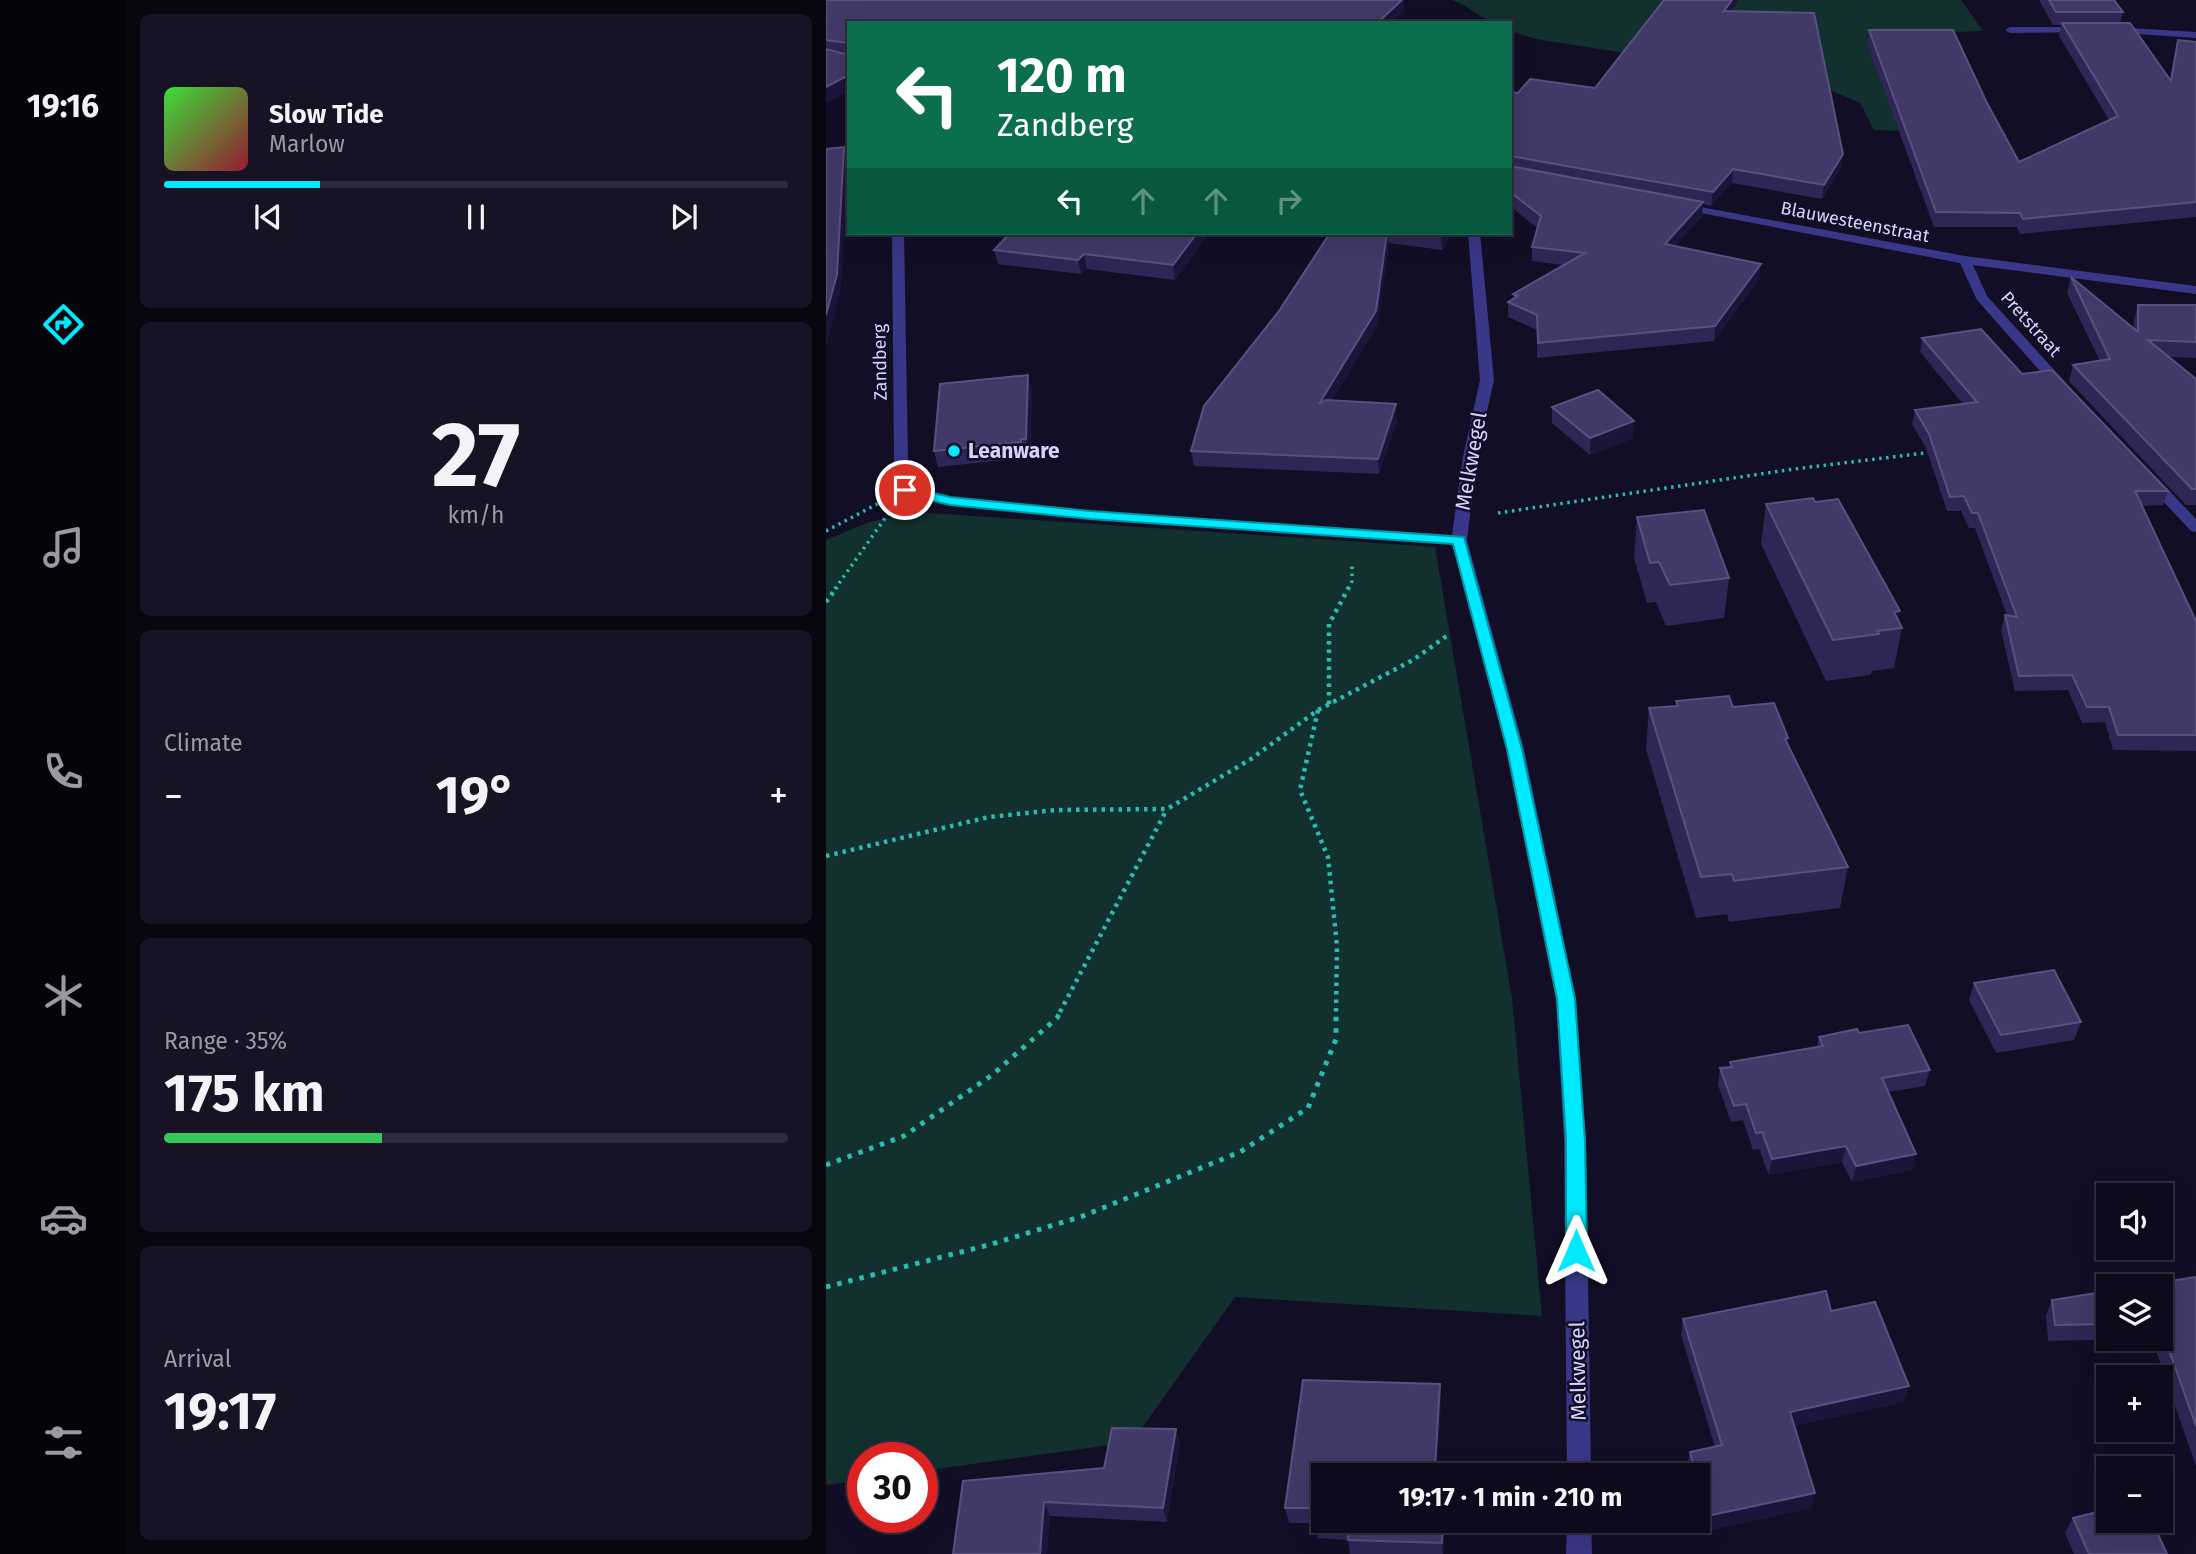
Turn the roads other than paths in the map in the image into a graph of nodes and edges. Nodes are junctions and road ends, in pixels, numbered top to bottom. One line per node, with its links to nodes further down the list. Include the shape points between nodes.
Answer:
1 (2010, 30): 2 (street)
2 (2090, 30)
3 (2104, 30): 4 (street)
4 (2196, 35)
5 (1660, 202): 8 (street, Blauwesteenstraat)
6 (898, 235): 13 (street, Zandberg, via 905,490 950,501 1090,515)
7 (1474, 235): 13 (street, Melkwegel, via 1487,380)
8 (1965, 260): 9 (street, Blauwesteenstraat); 10 (street, Pretstraat, via 1981,297)
9 (2196, 290)
10 (2076, 402)
11 (2141, 470): 12 (street)
12 (2196, 528)
13 (1459, 540): 14 (street, Melkwegel, via 1515,749 1566,999 1575,1141)
14 (1579, 1463)
15 (1579, 1533): 16 (street)
16 (1579, 1554)

